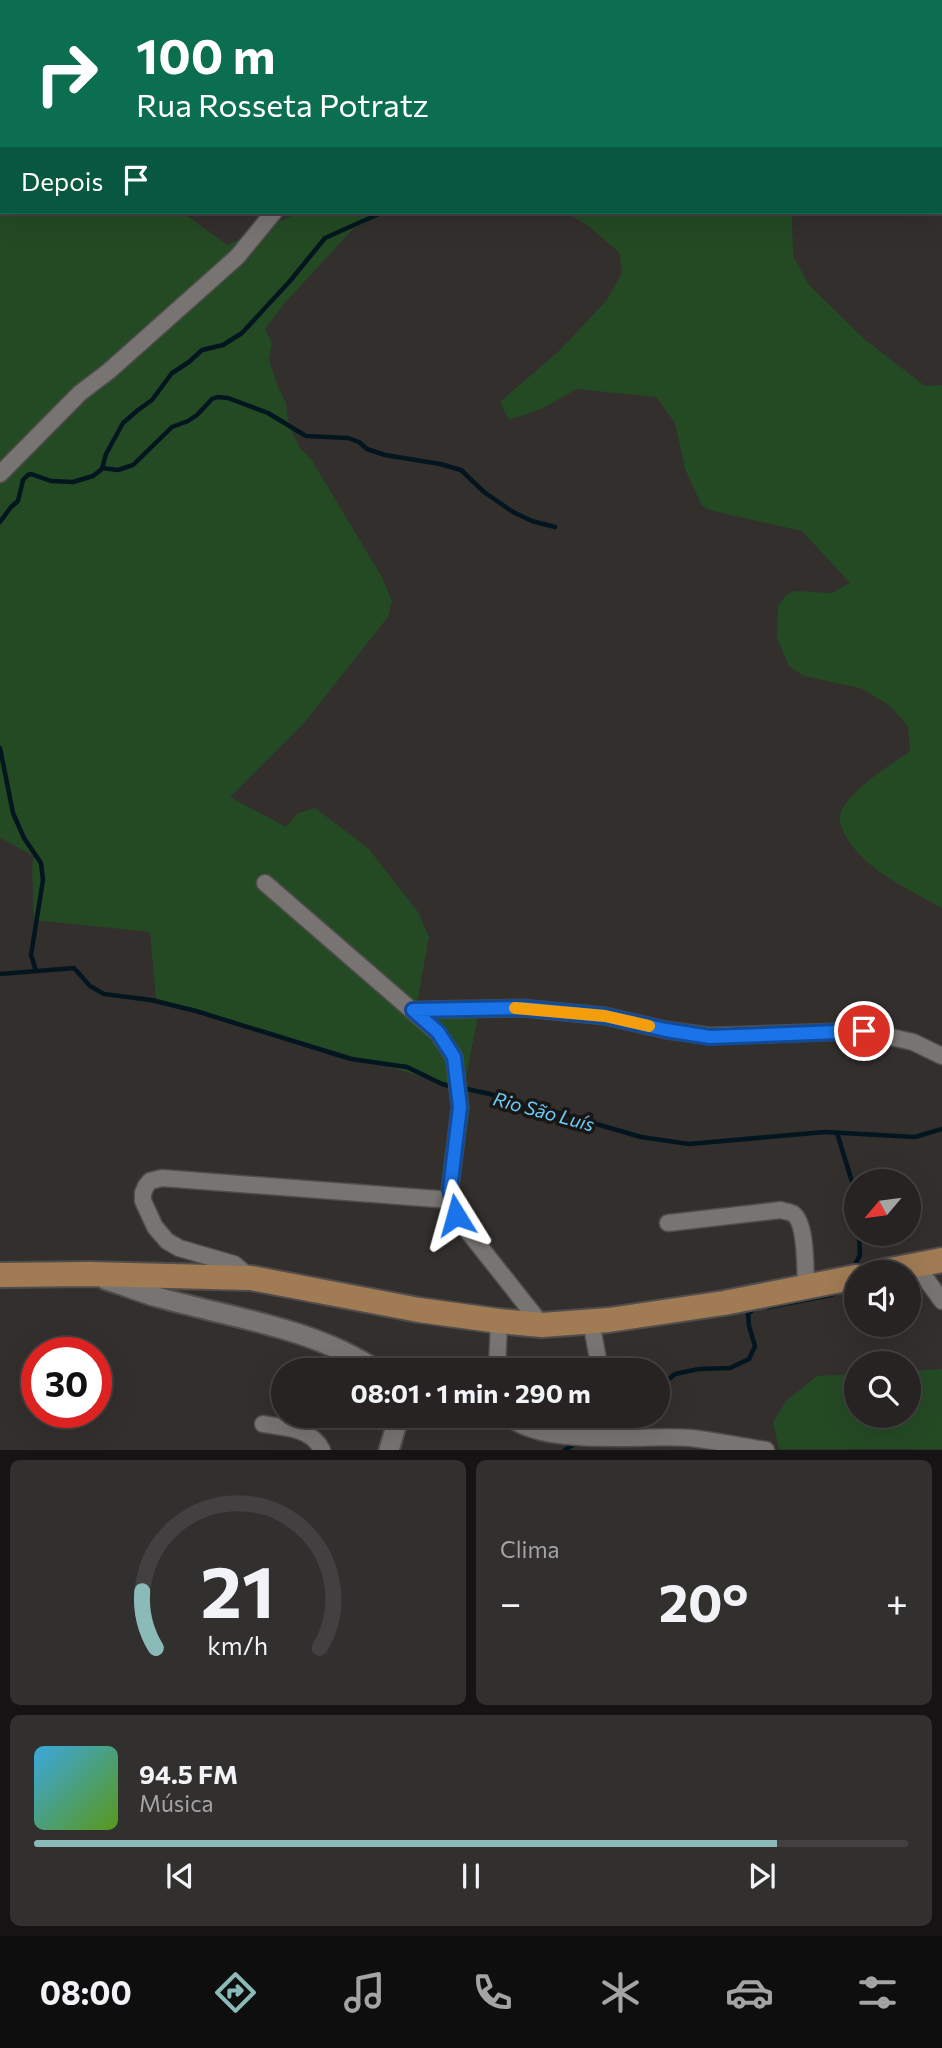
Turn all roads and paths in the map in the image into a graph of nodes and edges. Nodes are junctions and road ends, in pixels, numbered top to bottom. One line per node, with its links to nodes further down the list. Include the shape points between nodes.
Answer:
1 (272, 214): 2 (street, via 237,257 80,393)
2 (0, 474)
3 (265, 883): 4 (street)
4 (413, 1010): 5 (street, via 536,1010 605,1016 710,1037 864,1031 913,1042); 6 (street, via 438,1032 454,1057 460,1107)
5 (942, 1056)
6 (451, 1200): 13 (street, via 162,1178 150,1181 144,1201 167,1241 234,1264); 19 (street, via 466,1230)
7 (668, 1223): 15 (street, via 781,1210 792,1213 802,1230)
8 (942, 1260): 9 (main road)
9 (921, 1264)
10 (921, 1272): 16 (street)
11 (89, 1274): 12 (main road); 13 (main road); 20 (street, via 304,1336)
12 (0, 1275)
13 (251, 1278): 17 (main road)
14 (844, 1279): 15 (main road)
15 (806, 1286): 18 (main road, via 724,1303)
16 (942, 1301)
17 (499, 1321): 19 (main road); 21 (street)
18 (591, 1321): 19 (main road); 22 (street)
19 (542, 1325)
20 (354, 1358)
21 (497, 1358)
22 (598, 1358)
23 (263, 1424): 26 (street, via 302,1430)
24 (395, 1428): 27 (street)
25 (532, 1428): 28 (street, via 571,1437 690,1438)
26 (322, 1450)
27 (389, 1450)
28 (766, 1450)

